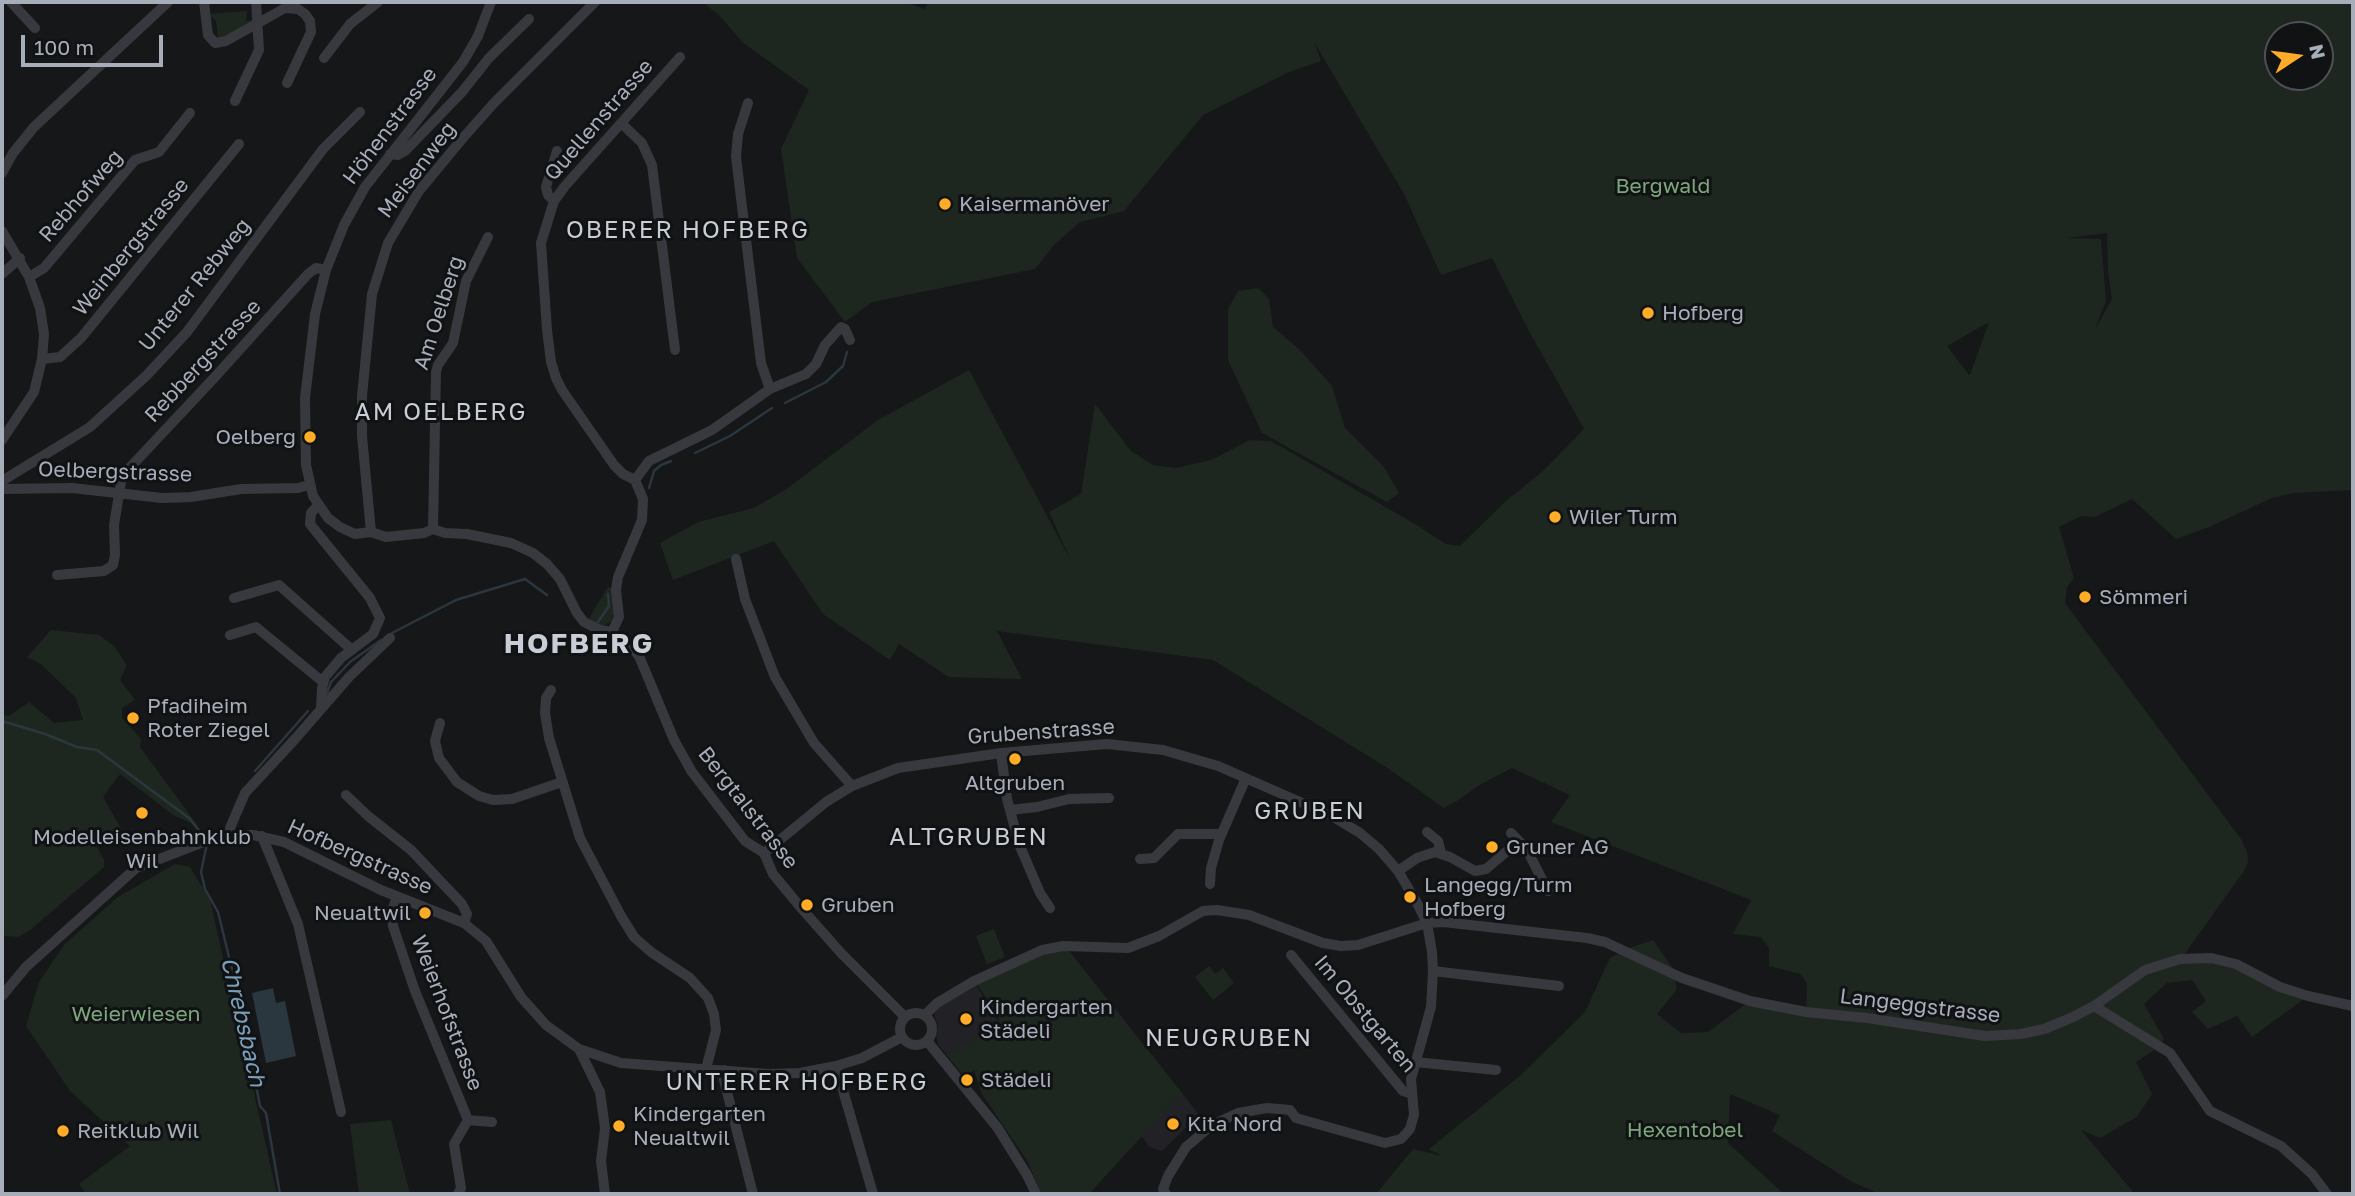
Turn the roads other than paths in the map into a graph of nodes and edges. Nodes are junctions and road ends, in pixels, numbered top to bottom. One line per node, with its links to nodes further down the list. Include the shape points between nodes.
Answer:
1 (11, 2): 10 (street)
2 (168, 2): 22 (street, via 34,127)
3 (204, 2): 9 (street, via 208,35 215,43)
4 (256, 2): 9 (street)
5 (377, 2): 12 (street, via 350,24)
6 (491, 2): 21 (street, Höhenstrasse, via 463,62)
7 (595, 2): 42 (street, Meisenweg, via 462,139 419,191 388,243 372,294 362,396)
8 (529, 19): 21 (street, via 405,151)
9 (257, 22): 13 (street, via 290,7 310,21 312,32); 14 (street, via 258,54)
10 (35, 28)
11 (680, 57): 18 (street, Quellenstrasse)
12 (324, 58)
13 (287, 83)
14 (235, 101)
15 (748, 103): 33 (street, via 736,157 761,363)
16 (360, 112): 36 (street, Unterer Rebweg, via 323,149 187,332 147,375 90,427)
17 (190, 113): 29 (street, Rebhofweg, via 159,152 135,160 44,268)
18 (621, 123): 23 (street, Quellenstrasse); 31 (street, via 642,143 652,165)
19 (239, 144): 32 (street, Weinbergstrasse, via 81,338 60,357)
20 (557, 151): 23 (street, via 546,187)
21 (390, 154): 27 (street, Höhenstrasse, via 357,200)
22 (2, 173)
23 (554, 201): 35 (street, Quellenstrasse, via 541,243 551,362 562,390 614,465)
24 (2, 231): 26 (street, Rebhofweg)
25 (488, 237): 41 (street, Am Oelberg, via 466,281 453,343 438,365)
26 (20, 258): 28 (street); 29 (street, Rebhofweg)
27 (326, 270): 37 (street, Höhenstrasse, via 307,364); 39 (street, Rebbergstrasse, via 316,268 308,274 122,476)
28 (2, 274)
29 (29, 277): 32 (street, Rebhofweg, via 42,319)
30 (850, 340): 33 (street, via 841,327 812,370)
31 (676, 350)
32 (43, 359): 34 (street, Rebhofweg, via 34,392)
33 (769, 389): 35 (street, via 712,430 649,461)
34 (2, 440)
35 (635, 480): 46 (street, via 643,514 618,577 619,617)
36 (2, 481)
37 (309, 485): 39 (street, Oelbergstrasse, via 241,488 191,497); 40 (street, Bergtalstrasse)
38 (2, 489): 39 (street, Oelbergstrasse)
39 (118, 492): 44 (street, via 113,565 107,570)
40 (318, 505): 42 (street, Bergtalstrasse, via 340,527 355,534); 49 (street, via 310,524 379,615 373,634)
41 (433, 529): 42 (street, Bergtalstrasse, via 386,537); 46 (street, Bergtalstrasse, via 494,538 533,553 560,579 584,622)
42 (371, 532)
43 (736, 559): 57 (street, via 749,612 778,682 814,743)
44 (57, 575)
45 (234, 598): 49 (street, via 279,585)
46 (612, 632): 65 (street, Bergtalstrasse, via 639,656 692,772 745,841)
47 (230, 635): 50 (street, via 256,627)
48 (390, 638): 52 (street)
49 (352, 650): 50 (street)
50 (323, 682): 52 (street)
51 (551, 690): 56 (street, via 545,713)
52 (321, 709): 63 (street, via 245,793)
53 (440, 723): 56 (street, via 435,741 439,758 457,782 479,796 512,799)
54 (1001, 753): 55 (street, Grubenstrasse, via 1087,744 1141,746 1182,754); 57 (street, Grubenstrasse, via 915,764); 60 (street)
55 (1246, 778): 62 (street); 68 (street, Grubenstrasse, via 1340,820 1379,849)
56 (562, 782): 88 (street, via 580,838 634,937 690,978 708,998 716,1030)
57 (852, 786): 65 (street, Grubenstrasse)
58 (346, 794): 73 (street, Hofbergstrasse, via 411,850 462,904 467,914)
59 (1109, 798): 60 (street, via 1069,799)
60 (1010, 810): 72 (street, via 1030,871)
61 (1427, 832): 66 (street, via 1438,841)
62 (1221, 834): 67 (street, via 1178,834 1154,858); 69 (street)
63 (230, 835): 64 (street, Hofbergstrasse); 78 (street, Hofbergstrasse, via 147,862 127,874 26,967)
64 (262, 836): 71 (street, Hofbergstrasse, via 295,847); 92 (street, via 298,925)
65 (764, 853): 82 (street, Bergtalstrasse, via 774,874 810,918)
66 (1441, 853): 68 (street, via 1426,854); 70 (street, via 1481,871 1492,865 1515,837 1526,848)
67 (1140, 859)
68 (1398, 871): 74 (street, Grubenstrasse)
69 (1210, 884)
70 (1548, 891)
71 (397, 897): 73 (street, Hofbergstrasse); 93 (street, Weierhofstrasse, via 391,913 393,926)
72 (1050, 908)
73 (464, 923): 85 (street, Hofbergstrasse, via 486,941 534,1013)
74 (1427, 923): 76 (street); 79 (street, Langeggstrasse, via 1605,942 1682,978 1749,1001 1985,1036 2044,1029); 81 (street, via 1341,946 1249,915 1203,911 1128,948 1063,946 1026,956 952,993)
75 (1291, 955): 91 (street, Im Obstgarten, via 1403,1091)
76 (1433, 971): 77 (street); 86 (street, via 1428,1018)
77 (1559, 986)
78 (2, 996)
79 (2094, 1006): 80 (street, Langeggstrasse, via 2145,970 2180,959 2211,958 2236,964 2280,987); 101 (street, via 2170,1053 2210,1111 2281,1146 2306,1167)
80 (2353, 1006)
81 (925, 1015): 82 (street); 84 (street, via 933,1028)
82 (905, 1017): 83 (street)
83 (902, 1037): 84 (street, via 914,1045); 87 (street, Hofbergstrasse)
84 (927, 1041): 99 (street, via 997,1126)
85 (579, 1049): 88 (street, Hofbergstrasse, via 621,1063); 96 (street, via 600,1092)
86 (1415, 1062): 90 (street); 91 (street)
87 (836, 1066): 89 (street, Hofbergstrasse, via 785,1074); 98 (street)
88 (706, 1069): 89 (street, Hofbergstrasse)
89 (724, 1070): 97 (street)
90 (1496, 1070)
91 (1412, 1094): 100 (street, via 1412,1125 1404,1136 1391,1142 1296,1118 1290,1110 1238,1113 1212,1125 1186,1147 1168,1176 1163,1189)
92 (341, 1112)
93 (468, 1120): 94 (street, Weierhofstrasse); 95 (street, via 454,1144)
94 (492, 1122)
95 (458, 1194)
96 (605, 1194)
97 (752, 1194)
98 (873, 1194)
99 (1036, 1194)
100 (1166, 1194)
101 (2327, 1194)

